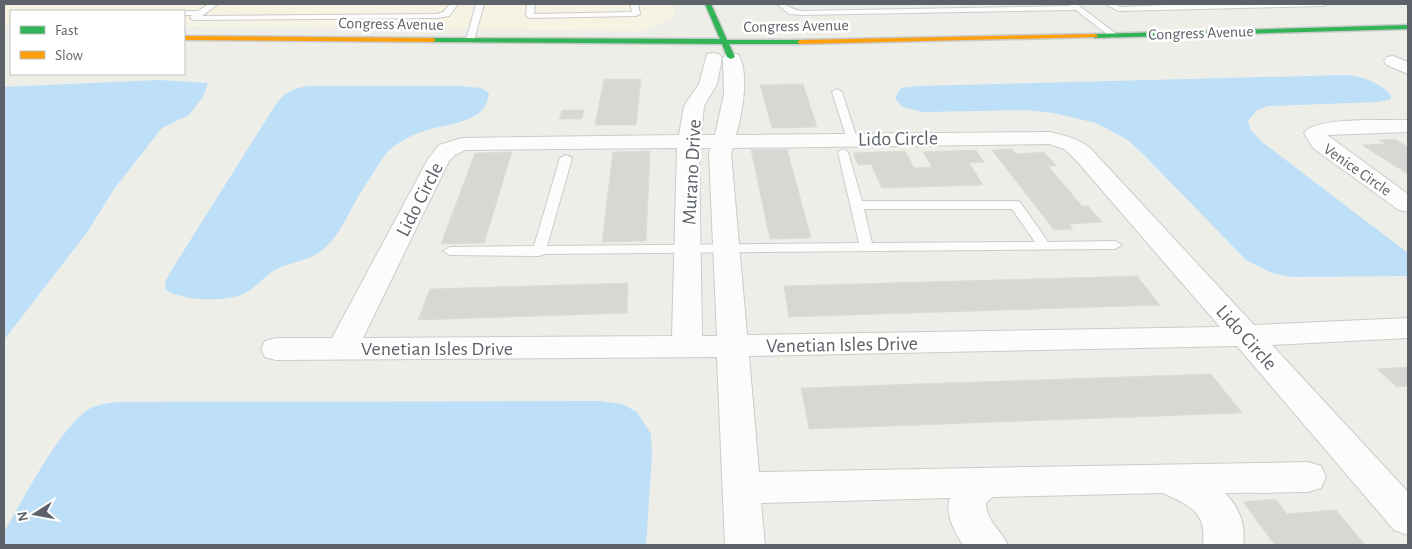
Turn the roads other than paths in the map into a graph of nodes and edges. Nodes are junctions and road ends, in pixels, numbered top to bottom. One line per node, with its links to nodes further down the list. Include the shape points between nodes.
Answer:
1 (214, 4): 19 (lane)
2 (454, 4): 19 (lane, via 446,14 437,16 194,18)
3 (480, 4): 23 (lane)
4 (531, 4): 5 (lane, via 530,16 636,14)
5 (634, 4)
6 (708, 4): 24 (street)
7 (781, 4): 17 (lane, via 792,12)
8 (825, 4): 17 (lane)
9 (1110, 4): 11 (lane, via 1118,9)
10 (1323, 4): 12 (lane)
11 (1194, 5): 12 (lane)
12 (1240, 5)
13 (980, 6): 14 (lane); 16 (lane)
14 (1026, 6): 15 (lane)
15 (1076, 6): 21 (lane)
16 (936, 7): 17 (lane)
17 (832, 12)
18 (185, 13): 19 (lane)
19 (200, 13)
20 (1408, 28): 21 (street, Congress Avenue)
21 (1115, 36): 24 (street, Congress Avenue)
22 (185, 38): 23 (street, Congress Avenue)
23 (470, 40): 24 (street, Congress Avenue)
24 (724, 55): 27 (street, Murano Drive, via 694,106); 28 (street, Murano Drive, via 735,75 730,123)
25 (837, 92): 29 (lane)
26 (1408, 126): 32 (street, Venice Circle, via 1324,129 1315,133 1321,143)
27 (690, 140): 28 (street, Lido Circle); 36 (street, Murano Drive); 44 (street, Lido Circle, via 472,142 447,150 439,158)
28 (724, 140): 29 (street, Lido Circle); 37 (street, Murano Drive, via 720,153)
29 (847, 145): 31 (lane); 41 (street, Lido Circle, via 1039,137 1072,144)
30 (566, 158): 39 (lane)
31 (857, 205): 34 (lane, via 1016,205); 35 (lane)
32 (1408, 205)
33 (1115, 245): 34 (lane)
34 (1044, 246): 35 (lane)
35 (867, 248): 37 (lane)
36 (688, 250): 37 (lane); 39 (lane); 43 (street, Murano Drive)
37 (726, 250): 42 (street, Murano Drive)
38 (450, 252): 39 (lane)
39 (538, 252)
40 (1408, 328): 41 (street, Venetian Isles Drive)
41 (1245, 336): 42 (street, Venetian Isles Drive); 50 (street, Lido Circle)
42 (732, 346): 43 (street, Venetian Isles Drive); 49 (street)
43 (687, 347): 44 (street, Venetian Isles Drive)
44 (342, 348): 45 (street, Venetian Isles Drive)
45 (276, 349)
46 (1308, 477): 47 (street)
47 (1164, 478): 48 (street); 53 (street, via 1186,485 1211,504 1221,516 1227,533)
48 (991, 482): 49 (street); 52 (street, via 975,489 968,502 969,519 978,537)
49 (741, 488): 51 (street)
50 (1408, 518)
51 (745, 545)
52 (988, 545)
53 (1223, 545)

